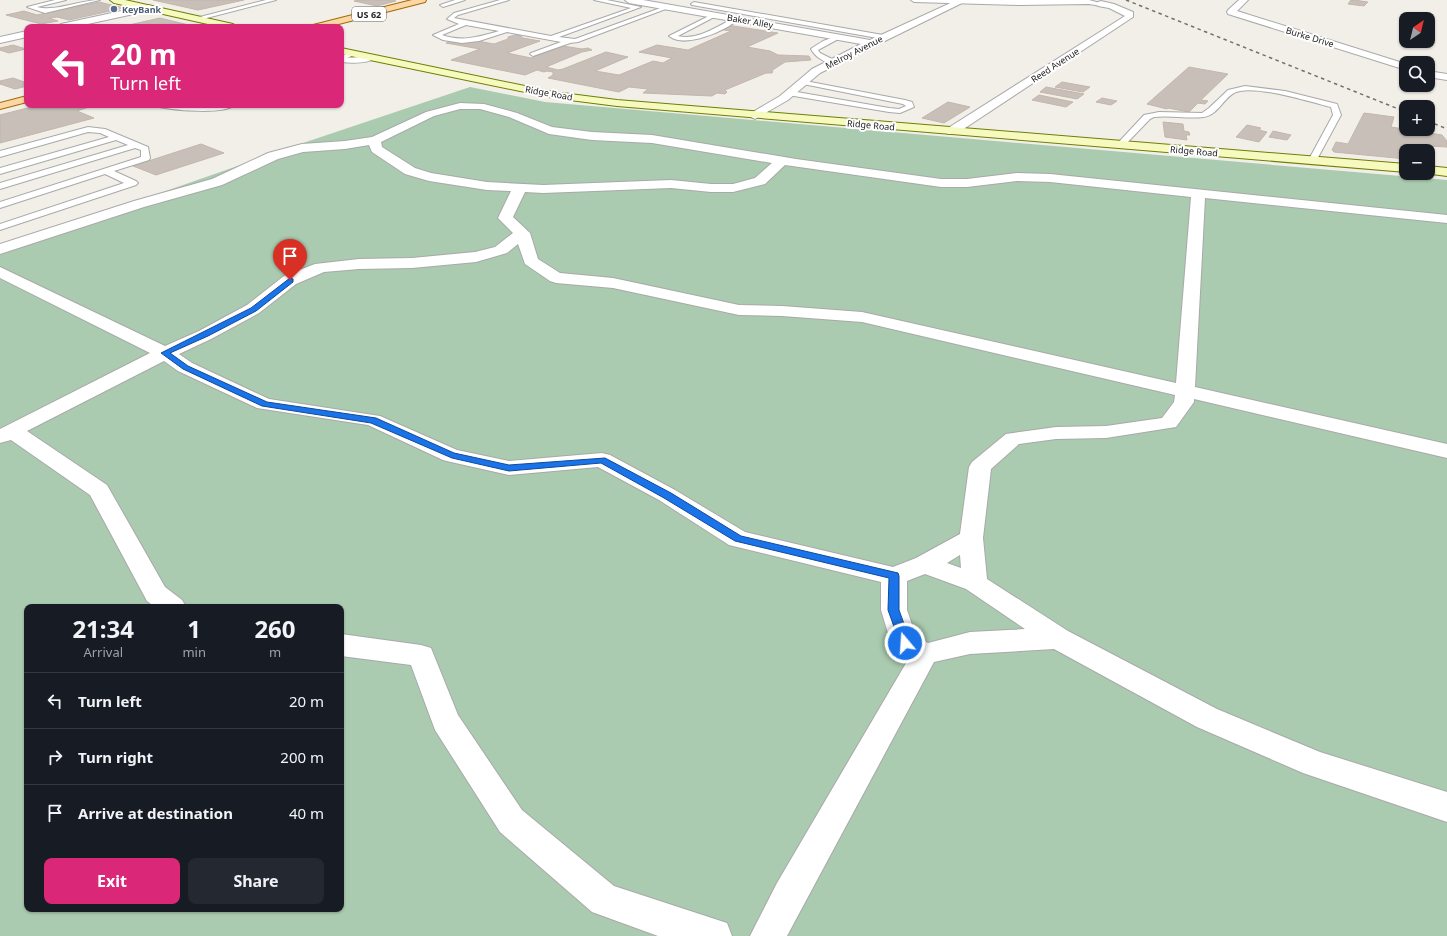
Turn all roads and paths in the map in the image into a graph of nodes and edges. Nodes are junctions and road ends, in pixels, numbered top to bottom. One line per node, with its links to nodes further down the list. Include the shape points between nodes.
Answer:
1 (63, 0): 2 (lane, via 30,7 46,11)
2 (97, 0)
3 (114, 0): 18 (main road)
4 (273, 0): 21 (lane)
5 (422, 0): 25 (main road, US 62)
6 (464, 0): 16 (lane)
7 (506, 0): 26 (lane, via 456,14 450,19)
8 (597, 0): 31 (lane, via 638,7)
9 (629, 0): 17 (street, Baker Alley)
10 (708, 0): 14 (lane)
11 (914, 0): 13 (lane)
12 (1244, 0): 38 (street, Burke Drive, via 1231,12)
13 (960, 2): 15 (lane); 28 (street, Melroy Avenue, via 898,30)
14 (694, 4): 19 (lane); 28 (lane)
15 (1101, 4): 48 (street, Reed Avenue, via 1130,14 1129,17)
16 (442, 5)
17 (668, 7): 19 (street, Baker Alley); 33 (lane, via 576,41)
18 (149, 8): 21 (main road); 23 (street)
19 (680, 9): 20 (street, Baker Alley)
20 (716, 15): 22 (street, Baker Alley); 22 (lane, via 672,36 684,39 698,36)
21 (195, 18): 24 (main road)
22 (736, 19): 30 (street, Baker Alley)
23 (75, 24)
24 (217, 24)
25 (328, 24)
26 (467, 24): 27 (lane); 27 (lane, via 436,35 467,42)
27 (506, 30): 31 (lane)
28 (884, 32): 34 (street, Melroy Avenue)
29 (24, 35): 32 (street)
30 (839, 37): 34 (street, Baker Alley); 37 (lane, via 814,49 817,54)
31 (551, 38): 33 (lane)
32 (0, 40)
33 (568, 41): 36 (lane)
34 (871, 43): 37 (street, Melroy Avenue)
35 (346, 52): 47 (main road, Ridge Road, via 554,95)
36 (533, 54)
37 (834, 62): 41 (street, Melroy Avenue, via 816,71)
38 (1399, 65)
39 (1435, 75): 40 (street)
40 (1447, 77)
41 (803, 82): 42 (street, Melroy Avenue); 42 (lane, via 905,102 910,107 900,111 889,110)
42 (791, 93): 47 (street, Melroy Avenue)
43 (24, 100): 44 (main road)
44 (0, 106)
45 (184, 108): 46 (lane)
46 (221, 108)
47 (755, 115): 48 (main road, Ridge Road)
48 (952, 131): 52 (main road, Ridge Road)
49 (116, 137): 51 (lane); 53 (lane, via 88,129); 57 (lane)
50 (375, 140): 54 (street, via 430,114 460,106 480,106 513,115 549,130 592,136 652,139); 62 (street, via 376,149 410,171 429,178); 68 (street, via 302,148 273,156 217,182)
51 (136, 145): 58 (lane, via 145,148 146,158); 61 (lane)
52 (1120, 145): 55 (main road, Ridge Road); 55 (lane, via 1147,117 1159,114 1203,115 1209,113 1236,89 1251,88 1291,94 1334,106 1337,115)
53 (0, 154)
54 (782, 161): 62 (street, via 760,180 733,188 671,184); 63 (street, via 941,183 967,183 1017,177 1050,178)
55 (1312, 161): 56 (main road, Ridge Road)
56 (1399, 167)
57 (0, 171)
58 (105, 171): 64 (lane); 66 (lane, via 133,183)
59 (1435, 171): 60 (main road)
60 (1447, 172)
61 (0, 186)
62 (520, 188): 67 (street, via 505,218)
63 (1198, 193): 65 (street); 71 (street)
64 (0, 205)
65 (1447, 219)
66 (0, 227)
67 (522, 234): 70 (street, via 501,250 476,257 321,267 290,280 253,309); 71 (street, via 531,261 556,278 613,283 739,310 862,317)
68 (0, 249)
69 (0, 272): 70 (street)
70 (165, 353): 72 (street); 76 (street, via 186,367 264,404 372,420 452,455 509,468 602,460 738,539)
71 (1185, 391): 73 (street); 74 (street, via 1184,402 1169,423 1106,432 1056,433 1013,439 980,466)
72 (6, 434): 78 (street, via 41,449 99,490 156,594)
73 (1447, 451)
74 (971, 538): 75 (street); 77 (street)
75 (925, 564): 76 (street); 77 (street)
76 (894, 576): 81 (street, via 894,610 905,643)
77 (975, 583): 79 (street)
78 (169, 604)
79 (1058, 638): 81 (street, via 970,644); 82 (street, via 1207,718 1314,764)
80 (344, 645): 83 (street, via 421,656 445,721 510,821 604,900)
81 (925, 654): 84 (street)
82 (1447, 807)
83 (714, 936)
84 (768, 936)

